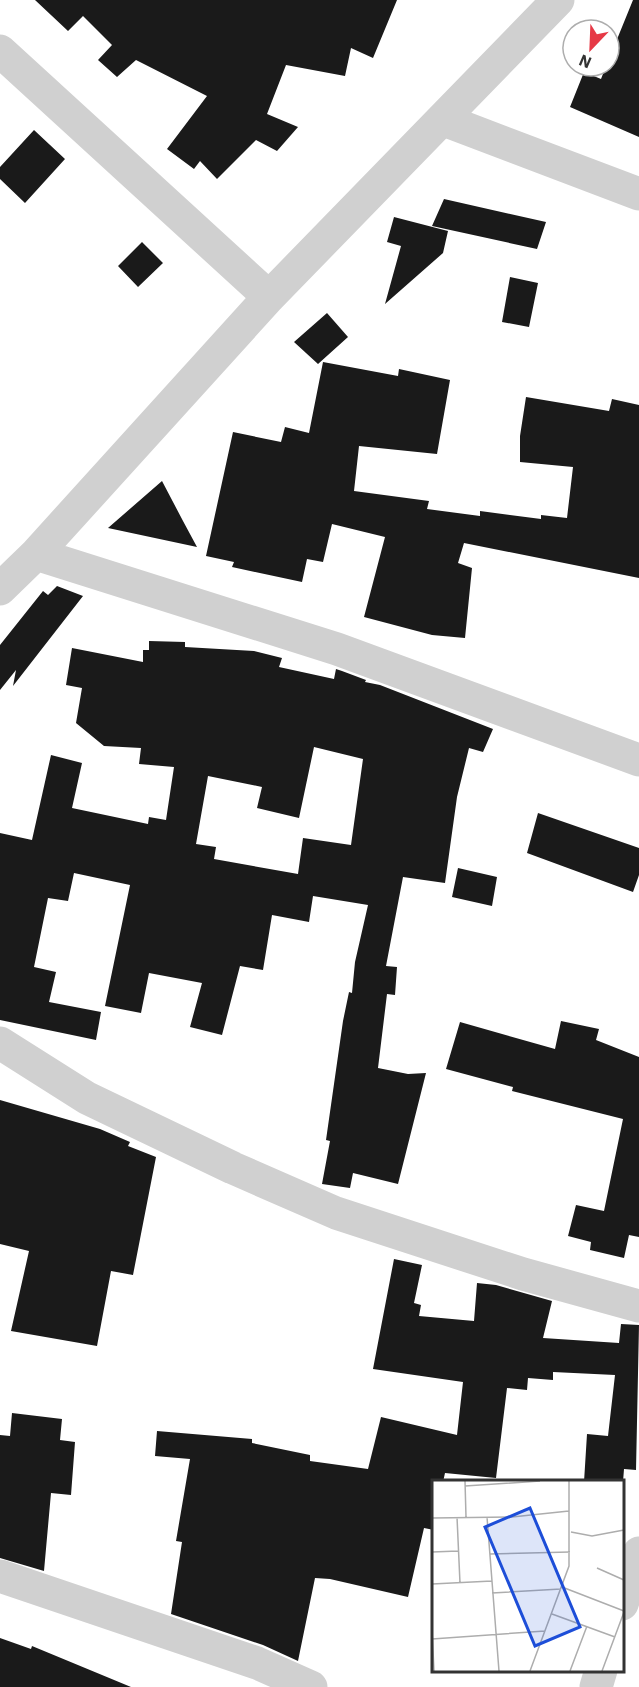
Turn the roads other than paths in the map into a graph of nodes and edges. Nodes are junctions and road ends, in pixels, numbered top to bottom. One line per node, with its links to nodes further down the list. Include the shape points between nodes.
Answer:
1 (558, 0): 3 (street)
2 (0, 51): 5 (street)
3 (444, 120): 4 (street); 5 (street)
4 (639, 194)
5 (269, 297): 6 (street)
6 (13, 567): 7 (street, via 338,649)
7 (639, 760)
8 (0, 1043): 9 (street, via 87,1098 336,1213 523,1274)
9 (639, 1306)
10 (639, 1553): 12 (street)
11 (0, 1576): 14 (street, via 257,1663)
12 (624, 1598)
13 (601, 1672): 15 (street)
14 (311, 1687)
15 (596, 1687)

